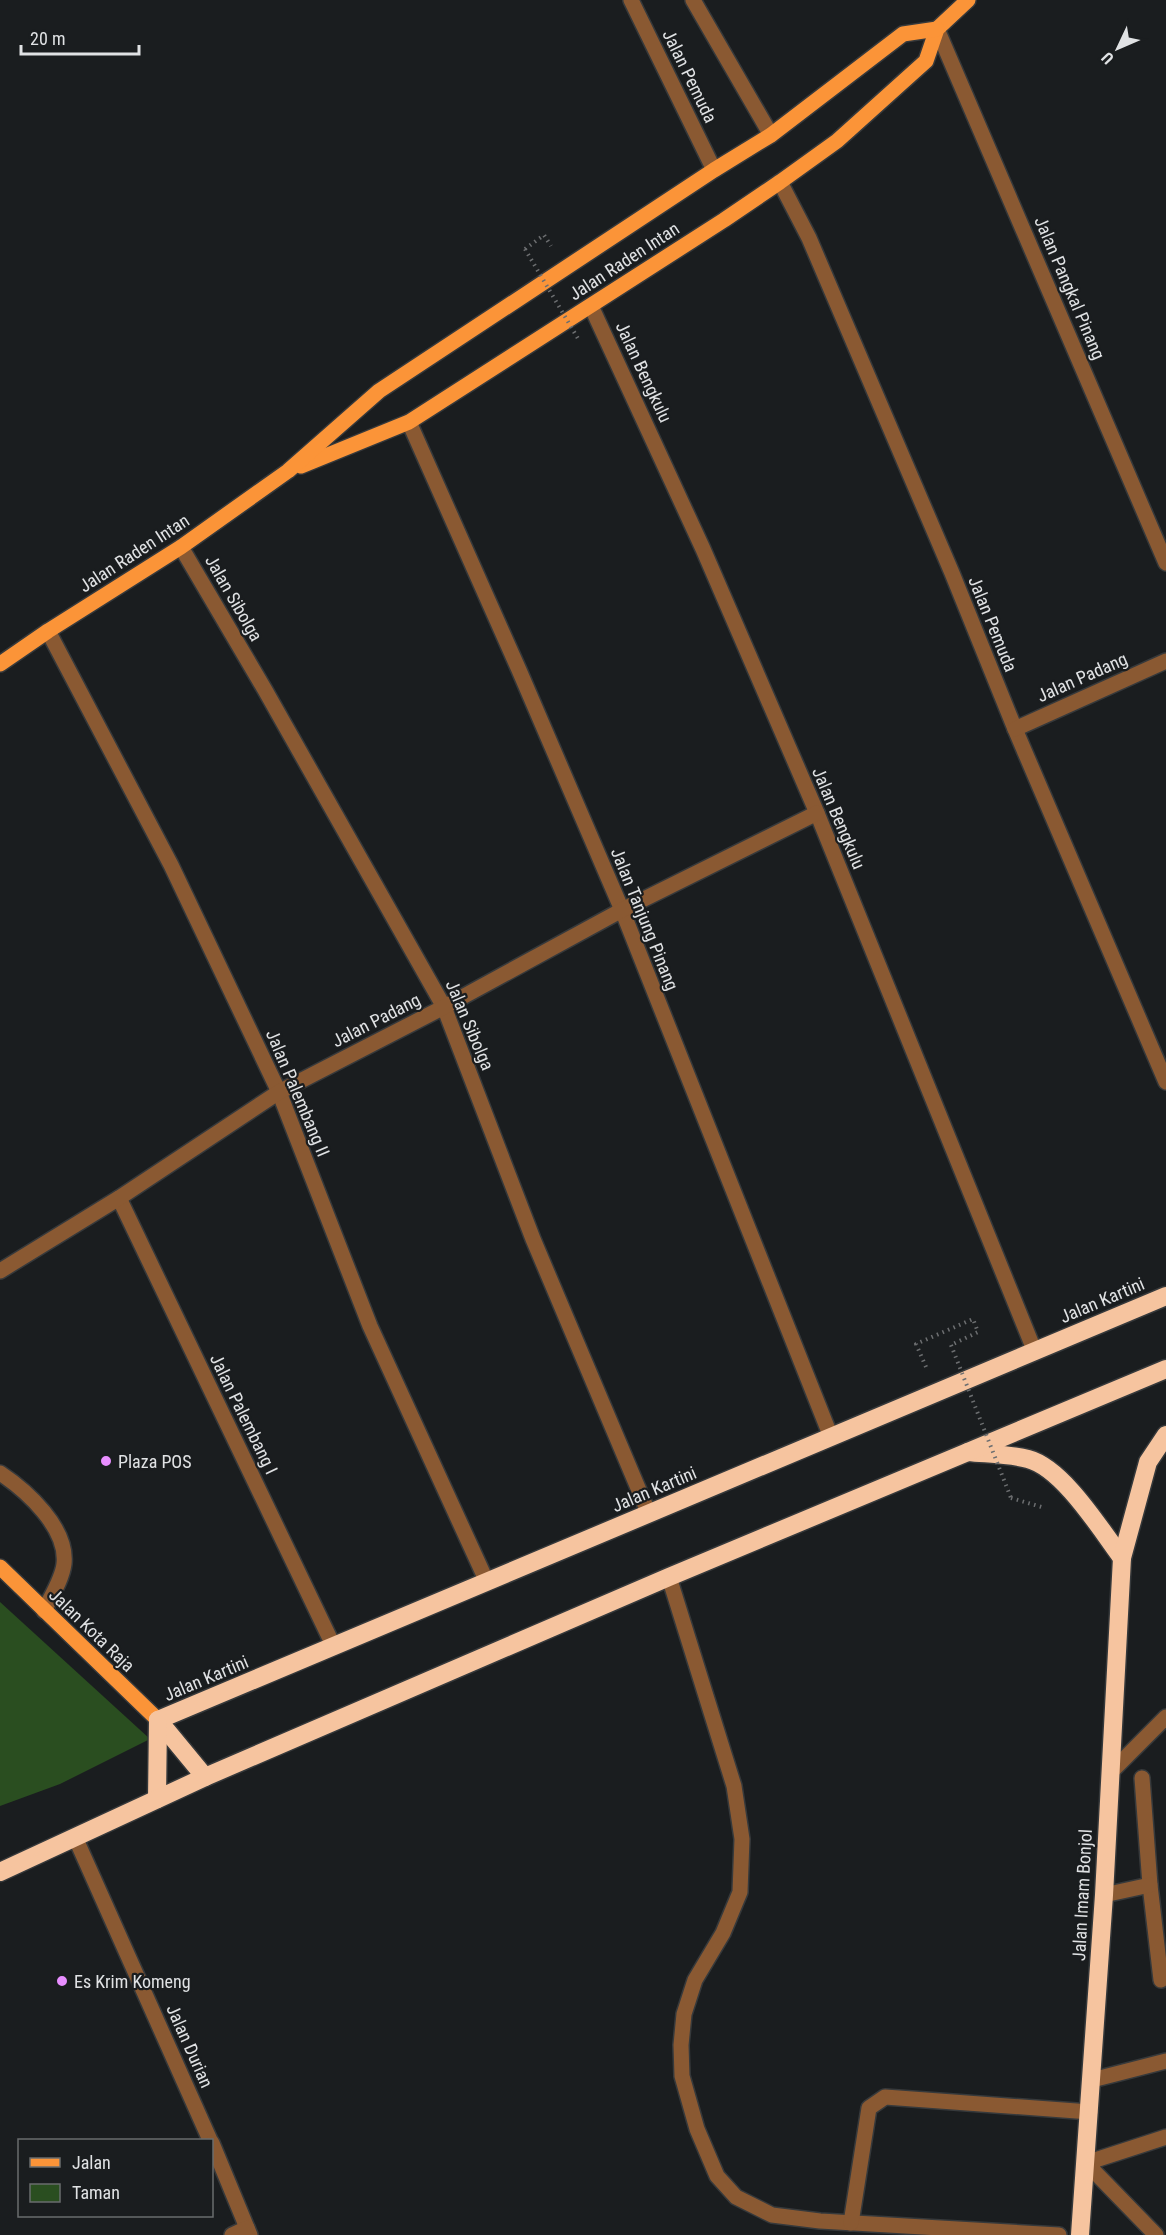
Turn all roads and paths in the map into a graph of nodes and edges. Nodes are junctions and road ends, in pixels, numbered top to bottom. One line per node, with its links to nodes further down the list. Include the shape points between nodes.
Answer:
1 (631, 0): 6 (street, Jalan Pemuda)
2 (693, 0): 5 (street, Jalan Pemuda)
3 (968, 0): 4 (main road, Jalan Raden Intan)
4 (937, 29): 5 (main road, Jalan Raden Intan, via 903,34); 7 (main road, Jalan Raden Intan, via 926,61 837,141); 14 (street, Jalan Pangkal Pinang)
5 (771, 135): 6 (main road, Jalan Raden Intan)
6 (714, 170): 12 (main road, Jalan Raden Intan, via 379,391)
7 (780, 182): 9 (main road, Jalan Raden Intan); 18 (street, Jalan Pemuda, via 823,270)
8 (525, 249): 10 (path, bridge)
9 (591, 306): 11 (main road, Jalan Raden Intan); 19 (street, Jalan Bengkulu, via 703,549)
10 (580, 342)
11 (409, 422): 12 (main road, Jalan Raden Intan); 20 (street, Jalan Tanjung Pinang)
12 (288, 471): 13 (main road, Jalan Raden Intan)
13 (181, 547): 15 (main road, Jalan Raden Intan); 21 (street, Jalan Sibolga)
14 (1166, 563)
15 (48, 631): 17 (main road, Jalan Raden Intan); 23 (street, Jalan Palembang II, via 171,865)
16 (1166, 661): 18 (street, Jalan Padang)
17 (0, 664)
18 (1015, 729): 22 (street, Jalan Pemuda)
19 (817, 813): 20 (street, Jalan Padang); 28 (street, Jalan Bengkulu)
20 (622, 910): 21 (street, Jalan Padang); 31 (street, Jalan Tanjung Pinang)
21 (444, 1007): 23 (street, Jalan Padang); 35 (street, Jalan Sibolga, via 533,1239)
22 (1166, 1082)
23 (279, 1092): 24 (street, Jalan Padang); 39 (street, Jalan Palembang II, via 370,1326)
24 (119, 1198): 25 (street, Jalan Padang); 41 (street, Jalan Palembang I)
25 (0, 1271)
26 (1166, 1296): 28 (highway, Jalan Kartini)
27 (916, 1344): 34 (path, bridge, via 973,1319 978,1332 951,1345 1011,1498)
28 (1035, 1352): 31 (highway, Jalan Kartini)
29 (1166, 1369): 32 (highway)
30 (1166, 1435): 36 (highway, Jalan Imam Bonjol, via 1148,1462)
31 (831, 1437): 35 (highway, Jalan Kartini)
32 (966, 1452): 36 (highway, via 1030,1459 1054,1473); 38 (highway)
33 (0, 1473): 40 (street, via 33,1500 64,1547 60,1578)
34 (1048, 1509)
35 (649, 1514): 39 (highway, Jalan Kartini)
36 (1122, 1558): 44 (highway, Jalan Imam Bonjol)
37 (0, 1567): 40 (main road, Jalan Kota Raja)
38 (669, 1577): 45 (highway); 60 (street, via 734,1786 742,1839 740,1892 723,1933 695,1980 684,2014 682,2076 717,2176 736,2197 772,2216)
39 (487, 1582): 41 (highway, Jalan Kartini)
40 (44, 1611): 43 (main road, Jalan Kota Raja)
41 (334, 1647): 43 (highway, Jalan Kartini)
42 (1166, 1717): 44 (street)
43 (158, 1720): 45 (highway, Jalan Kartini); 47 (highway, Jalan Kartini)
44 (1111, 1772): 51 (highway, Jalan Imam Bonjol)
45 (205, 1777): 47 (highway)
46 (1142, 1778): 50 (street)
47 (158, 1799): 48 (highway)
48 (75, 1837): 49 (highway); 57 (street, Jalan Durian)
49 (0, 1872)
50 (1150, 1885): 51 (street); 52 (street)
51 (1104, 1895): 54 (highway, Jalan Imam Bonjol)
52 (1161, 1980)
53 (1166, 2061): 54 (street)
54 (1092, 2080): 55 (highway, Jalan Imam Bonjol)
55 (1090, 2112): 59 (highway, Jalan Imam Bonjol); 60 (street, via 885,2097 869,2108)
56 (1166, 2137): 59 (street)
57 (210, 2139)
58 (213, 2147): 61 (street, Jalan Durian)
59 (1086, 2163): 64 (highway, Jalan Imam Bonjol); 65 (street)
60 (851, 2223): 63 (street)
61 (249, 2231): 62 (street)
62 (232, 2235)
63 (1059, 2235)
64 (1080, 2235)
65 (1156, 2235)

